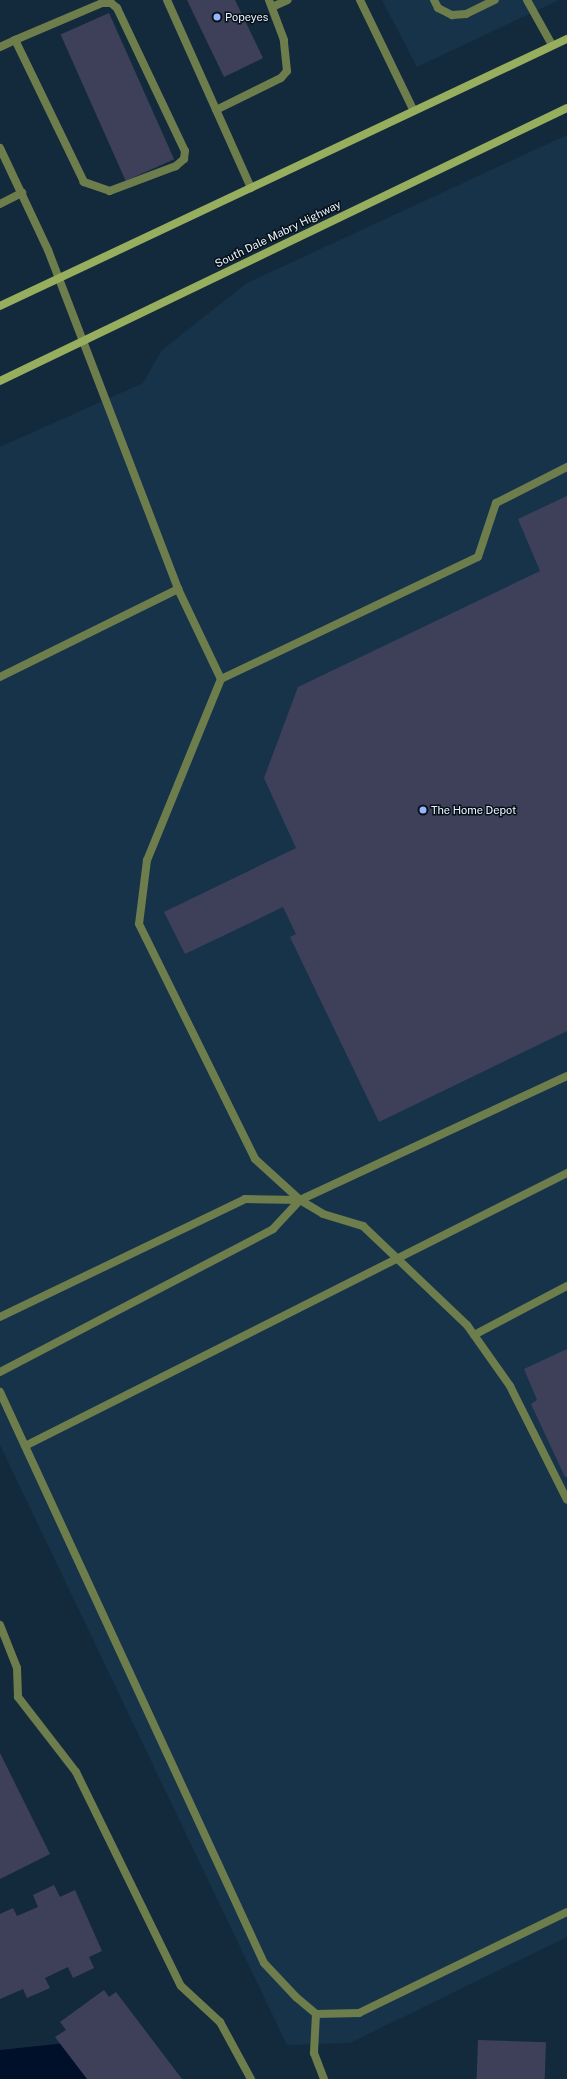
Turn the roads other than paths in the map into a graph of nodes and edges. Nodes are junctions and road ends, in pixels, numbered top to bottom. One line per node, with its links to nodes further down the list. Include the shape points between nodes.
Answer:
1 (167, 0): 12 (street)
2 (288, 0): 7 (street)
3 (360, 0): 13 (street)
4 (434, 0): 5 (street, via 438,8 452,15 466,14)
5 (495, 0)
6 (527, 0): 10 (street)
7 (271, 4): 12 (street, via 284,40 287,71 281,78)
8 (567, 38): 10 (main road)
9 (15, 40): 9 (street, via 84,182 110,191 176,166 184,159 185,151 117,8 111,3 102,3); 11 (street)
10 (552, 45): 13 (main road)
11 (0, 47)
12 (216, 110): 16 (street)
13 (414, 111): 16 (main road)
14 (566, 111): 21 (main road, South Dale Mabry Highway)
15 (0, 148): 17 (street)
16 (251, 188): 19 (main road)
17 (22, 193): 18 (street); 19 (street)
18 (0, 204)
19 (59, 279): 20 (main road); 21 (street)
20 (0, 306)
21 (83, 340): 22 (main road, South Dale Mabry Highway); 24 (street)
22 (0, 381)
23 (567, 467): 26 (street, via 496,503 478,557)
24 (178, 589): 25 (street); 26 (street)
25 (0, 677)
26 (221, 679): 29 (street, via 147,860 139,924 255,1159)
27 (567, 1076): 29 (street)
28 (567, 1173): 30 (street)
29 (300, 1200): 30 (street, via 324,1214 363,1226); 32 (street, via 245,1199); 34 (street, via 273,1229)
30 (398, 1259): 33 (street); 36 (street)
31 (567, 1286): 33 (street)
32 (0, 1317)
33 (474, 1334): 37 (street, via 510,1386)
34 (0, 1372)
35 (0, 1392): 36 (street)
36 (25, 1446): 40 (street, via 264,1963)
37 (567, 1500)
38 (0, 1626): 41 (street, via 17,1668 18,1698 76,1772 181,1986 220,2022)
39 (567, 1912): 40 (street, via 359,2013)
40 (316, 2014): 42 (street, via 314,2053)
41 (251, 2079)
42 (324, 2079)

